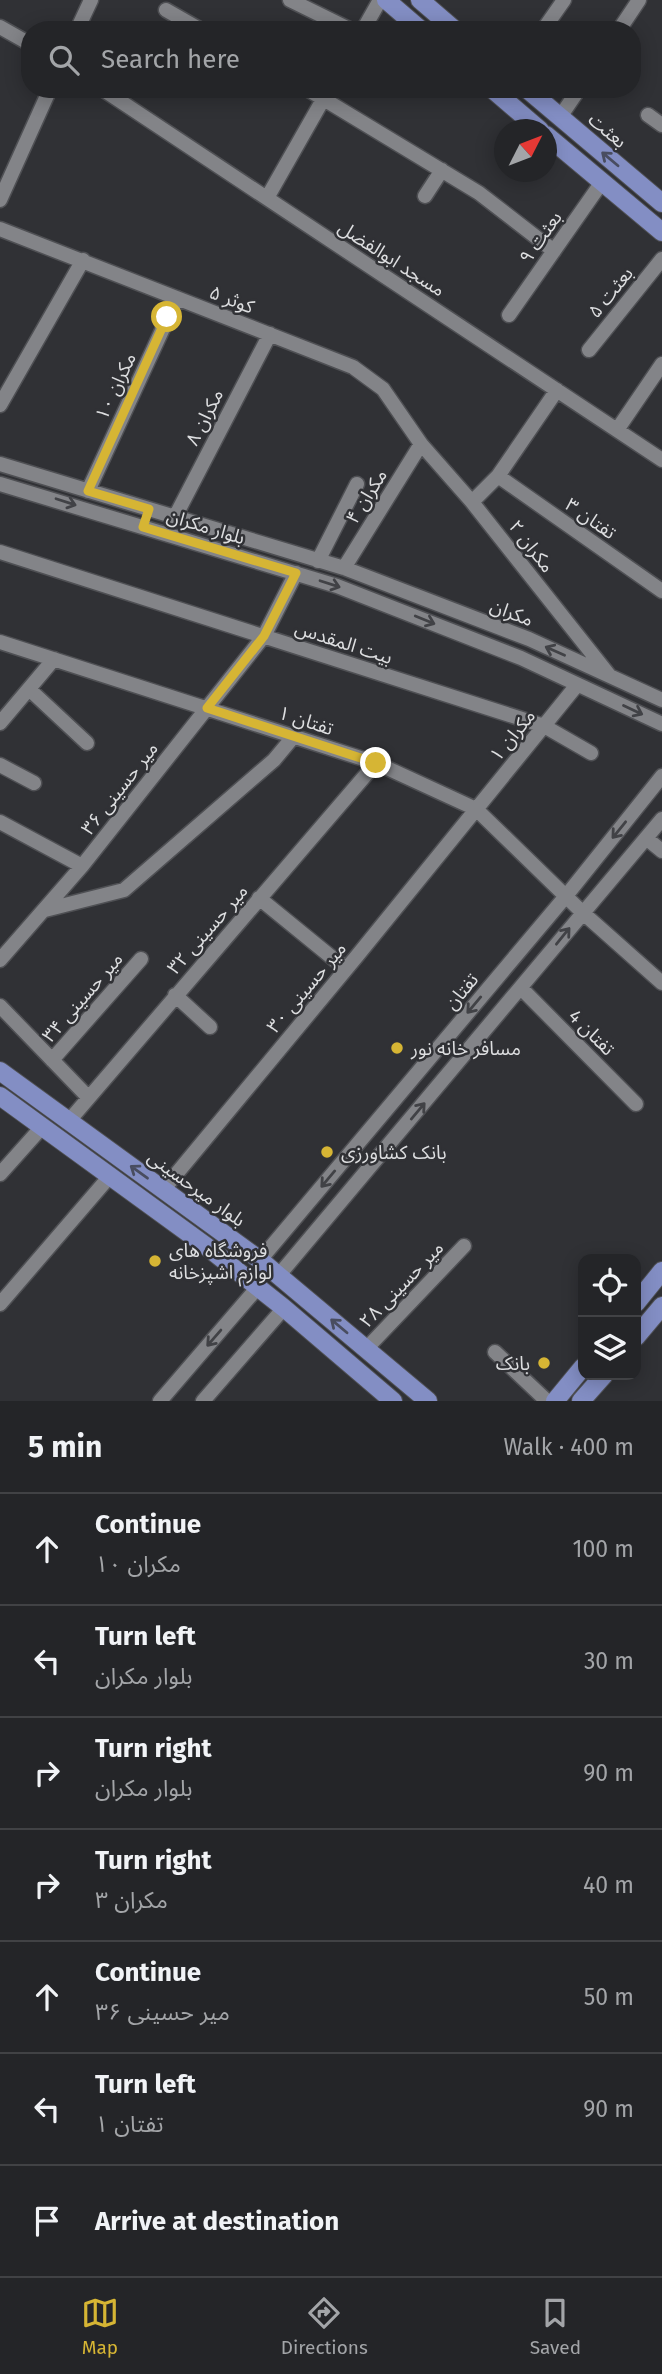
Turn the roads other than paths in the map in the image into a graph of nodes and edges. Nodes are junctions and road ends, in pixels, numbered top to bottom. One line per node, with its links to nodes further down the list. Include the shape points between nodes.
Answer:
1 (91, 0): 8 (street)
2 (290, 0): 10 (street)
3 (383, 0): 11 (street); 12 (main road)
4 (420, 0): 13 (main road)
5 (564, 0): 14 (street)
6 (639, 0): 15 (street)
7 (166, 10): 9 (street)
8 (81, 21)
9 (185, 21)
10 (333, 21)
11 (369, 21)
12 (410, 21)
13 (444, 21)
14 (549, 21)
15 (625, 21)
16 (0, 27): 17 (street)
17 (21, 39)
18 (46, 98): 36 (street)
19 (116, 98): 35 (street, مسجد ابوالفضل)
20 (325, 98): 35 (street)
21 (333, 98): 32 (street)
22 (502, 98): 26 (main road)
23 (530, 98): 26 (main road)
24 (538, 98): 28 (main road, بعثت)
25 (573, 98): 28 (street)
26 (523, 116): 29 (main road)
27 (649, 116): 30 (street)
28 (560, 117): 37 (main road, بعثت, one-way to 28)
29 (527, 119)
30 (662, 125)
31 (557, 144): 33 (main road)
32 (442, 170): 34 (street); 40 (street)
33 (602, 182): 39 (main road); 40 (street, بعثت ۹)
34 (425, 196)
35 (267, 198): 48 (street, مسجد ابوالفضل)
36 (0, 200)
37 (662, 203)
38 (0, 229): 42 (street, کوثر ۵)
39 (662, 232)
40 (554, 251): 44 (street, بعثت ۹)
41 (662, 258): 46 (street, بعثت ۵)
42 (83, 260): 43 (street, کوثر ۵); 49 (street)
43 (177, 298): 45 (street, کوثر ۵); 57 (street, مکران ۱۰)
44 (509, 315)
45 (270, 334): 51 (street, کوثر ۵, via 353,367 383,389); 60 (street, مکران ۸)
46 (589, 350)
47 (662, 364): 50 (street)
48 (557, 390): 50 (street, مسجد ابوالفضل); 54 (street)
49 (0, 405)
50 (617, 430): 52 (street, مسجد ابوالفضل)
51 (421, 444): 58 (street, مکران ۲); 64 (street, مکران ۴)
52 (662, 460)
53 (0, 464): 57 (street, بلوار مکران)
54 (498, 476): 58 (street); 66 (street, تفتان ۳)
55 (0, 484): 61 (street, بلوار مکران, one-way to 61)
56 (357, 484): 63 (street)
57 (88, 491): 59 (street, بلوار مکران)
58 (472, 502): 71 (street, مکران ۲)
59 (149, 509): 60 (street, بلوار مکران); 61 (street)
60 (175, 517): 63 (street, بلوار مکران)
61 (143, 527): 65 (street, بلوار مکران)
62 (0, 552): 68 (street, بیت المقدس)
63 (318, 561): 64 (street, بلوار مکران)
64 (344, 568): 71 (street, مکران, one-way to 64)
65 (296, 573): 67 (street, بلوار مکران, one-way to 67); 68 (street, میر حسینی ۳۶)
66 (662, 591)
67 (361, 595): 72 (street, مکران, one-way to 72)
68 (264, 636): 75 (street, میر حسینی ۳۶); 78 (street, بیت المقدس)
69 (0, 642): 70 (street, تفتان ۱)
70 (54, 659): 73 (street); 75 (street, تفتان ۱)
71 (609, 675): 74 (street, مکران)
72 (577, 685): 77 (street, مکران, one-way to 77); 78 (street, مکران ۱)
73 (29, 689): 76 (street); 80 (street)
74 (662, 700)
75 (207, 708): 79 (street, تفتان ۱); 91 (street, میر حسینی ۳۶)
76 (0, 723)
77 (662, 724)
78 (544, 726): 81 (street, بیت المقدس); 86 (street, مکران ۱)
79 (294, 736): 82 (street, تفتان ۱); 94 (street, via 274,760 124,890)
80 (86, 743)
81 (592, 752)
82 (376, 763): 86 (street, تفتان ۱); 93 (street, میر حسینی ۳۲)
83 (0, 765): 85 (street)
84 (662, 776): 92 (street, تفتان, one-way to 92)
85 (34, 783)
86 (477, 809): 92 (street, تفتان ۱); 98 (street, میر حسینی ۳۰)
87 (662, 819): 89 (street)
88 (0, 822): 91 (street)
89 (646, 838): 90 (street); 95 (street)
90 (662, 851)
91 (82, 866): 94 (street, میر حسینی ۳۶)
92 (566, 896): 95 (street, تفتان ۱); 115 (street, تفتان, one-way to 115)
93 (259, 898): 98 (street); 101 (street, میر حسینی ۳۲)
94 (45, 910): 96 (street, میر حسینی ۳۶)
95 (582, 912): 99 (street, تفتان ۱); 100 (street, one-way to 95)
96 (1, 958)
97 (141, 959): 104 (street, میر حسینی ۳۴)
98 (346, 969): 113 (street, میر حسینی ۳۰)
99 (662, 983)
100 (521, 988): 108 (street, تفتان 4); 117 (street, one-way to 100)
101 (175, 995): 103 (street); 107 (street, میر حسینی ۳۲)
102 (0, 1006): 104 (street)
103 (210, 1027)
104 (52, 1060): 107 (street)
105 (0, 1071): 109 (main road, بلوار میرحسینی)
106 (0, 1096): 110 (main road, بلوار میرحسینی)
107 (88, 1097): 109 (street, میر حسینی ۳۲)
108 (636, 1104)
109 (68, 1122): 113 (main road, بلوار میرحسینی, one-way to 109)
110 (42, 1127): 111 (street); 112 (main road, بلوار میرحسینی)
111 (0, 1174)
112 (110, 1175): 118 (main road, بلوار میرحسینی); 120 (street)
113 (163, 1189): 115 (main road, بلوار میرحسینی)
114 (464, 1246): 124 (street, میر حسینی ۲۸)
115 (260, 1260): 117 (main road, بلوار میرحسینی)
116 (662, 1271): 119 (main road)
117 (279, 1275): 124 (main road, بلوار میرحسینی, one-way to 117)
118 (258, 1287): 122 (main road, بلوار میرحسینی); 130 (street, one-way to 130)
119 (641, 1297)
120 (0, 1304)
121 (662, 1306): 123 (main road)
122 (285, 1308): 129 (main road, بلوار میرحسینی); 131 (street)
123 (641, 1331)
124 (366, 1349): 126 (main road, بلوار میرحسینی)
125 (495, 1352): 133 (street)
126 (393, 1371): 129 (main road); 132 (main road, بلوار میرحسینی)
127 (578, 1373): 134 (main road)
128 (600, 1380): 135 (main road)
129 (386, 1395)
130 (160, 1401)
131 (203, 1401)
132 (428, 1401)
133 (547, 1401)
134 (555, 1401)
135 (582, 1401)

